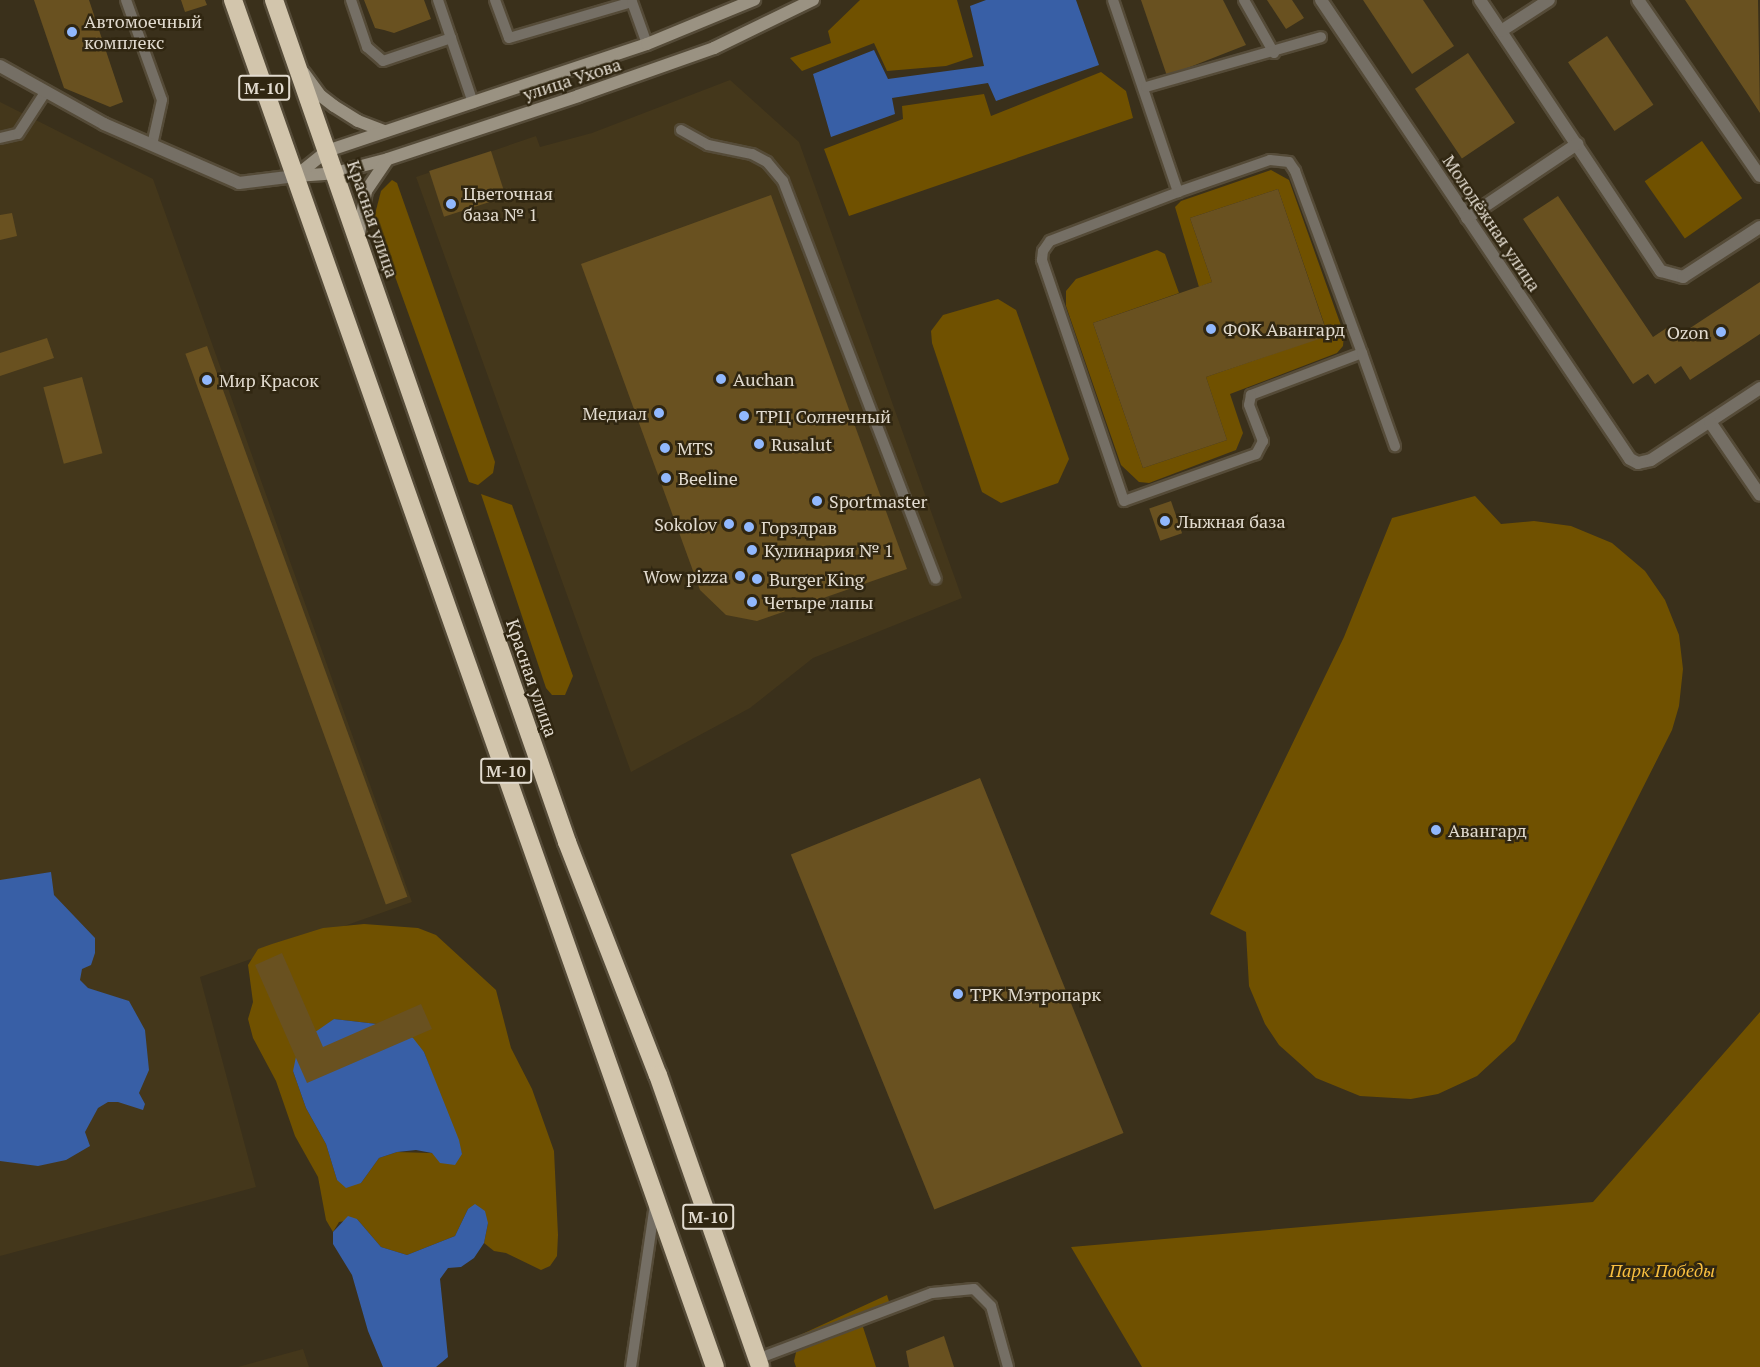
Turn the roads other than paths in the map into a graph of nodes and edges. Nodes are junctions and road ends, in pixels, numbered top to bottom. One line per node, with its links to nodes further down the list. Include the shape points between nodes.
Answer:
1 (126, 0): 29 (lane, via 162,100)
2 (232, 0): 33 (highway, М-10)
3 (274, 0): 20 (highway, Красная улица / М-10)
4 (351, 0): 17 (lane, via 367,47 383,61)
5 (438, 0): 17 (lane)
6 (495, 0): 18 (lane, via 509,38 632,2)
7 (754, 0): 18 (street, улица Ухова)
8 (813, 0): 31 (street, улица Ухова, via 714,48)
9 (1113, 0): 22 (lane)
10 (1244, 0): 19 (lane)
11 (1321, 0): 36 (street, Молодёжная улица)
12 (1480, 0): 15 (street)
13 (1549, 0): 15 (street)
14 (1638, 0): 34 (street)
15 (1501, 31): 28 (street)
16 (1320, 37): 19 (lane)
17 (451, 39): 24 (lane)
18 (647, 44): 24 (street, улица Ухова)
19 (1274, 53): 22 (lane)
20 (293, 55): 26 (street, via 321,96 358,121); 30 (highway, Красная улица / М-10)
21 (0, 66): 23 (street)
22 (1146, 87): 35 (lane)
23 (46, 91): 27 (lane, via 18,134); 29 (street)
24 (473, 103): 26 (street, улица Ухова)
25 (681, 130): 44 (lane, via 708,145 752,154 767,162 783,181)
26 (384, 131): 30 (street, улица Ухова)
27 (0, 138)
28 (1577, 144): 36 (street); 37 (street, via 1661,271 1669,276 1683,277)
29 (152, 145): 33 (street, via 239,183)
30 (327, 150): 32 (highway, Красная улица / М-10); 33 (street)
31 (388, 159): 32 (street, улица Ухова); 38 (street, via 366,191)
32 (335, 173): 33 (street, улица Ухова); 38 (highway, Красная улица / М-10)
33 (296, 176): 45 (highway, М-10)
34 (1760, 176)
35 (1178, 192): 39 (lane, via 1270,160 1289,162); 39 (lane, via 1050,241 1043,251 1042,260 1124,501 1256,454 1263,441 1249,405 1251,395)
36 (1467, 218): 41 (street, Молодёжная улица, via 1624,453 1638,463 1651,460)
37 (1760, 227)
38 (358, 239): 46 (highway, Красная улица / М-10, via 567,843 658,1075)
39 (1362, 353): 42 (lane)
40 (1760, 388): 41 (street)
41 (1710, 422): 43 (street)
42 (1395, 446)
43 (1760, 495)
44 (936, 579)
45 (656, 1195): 47 (lane); 48 (highway, М-10)
46 (758, 1363): 49 (lane, via 932,1293 974,1290 991,1306)
47 (631, 1367)
48 (715, 1367)
49 (1008, 1367)

